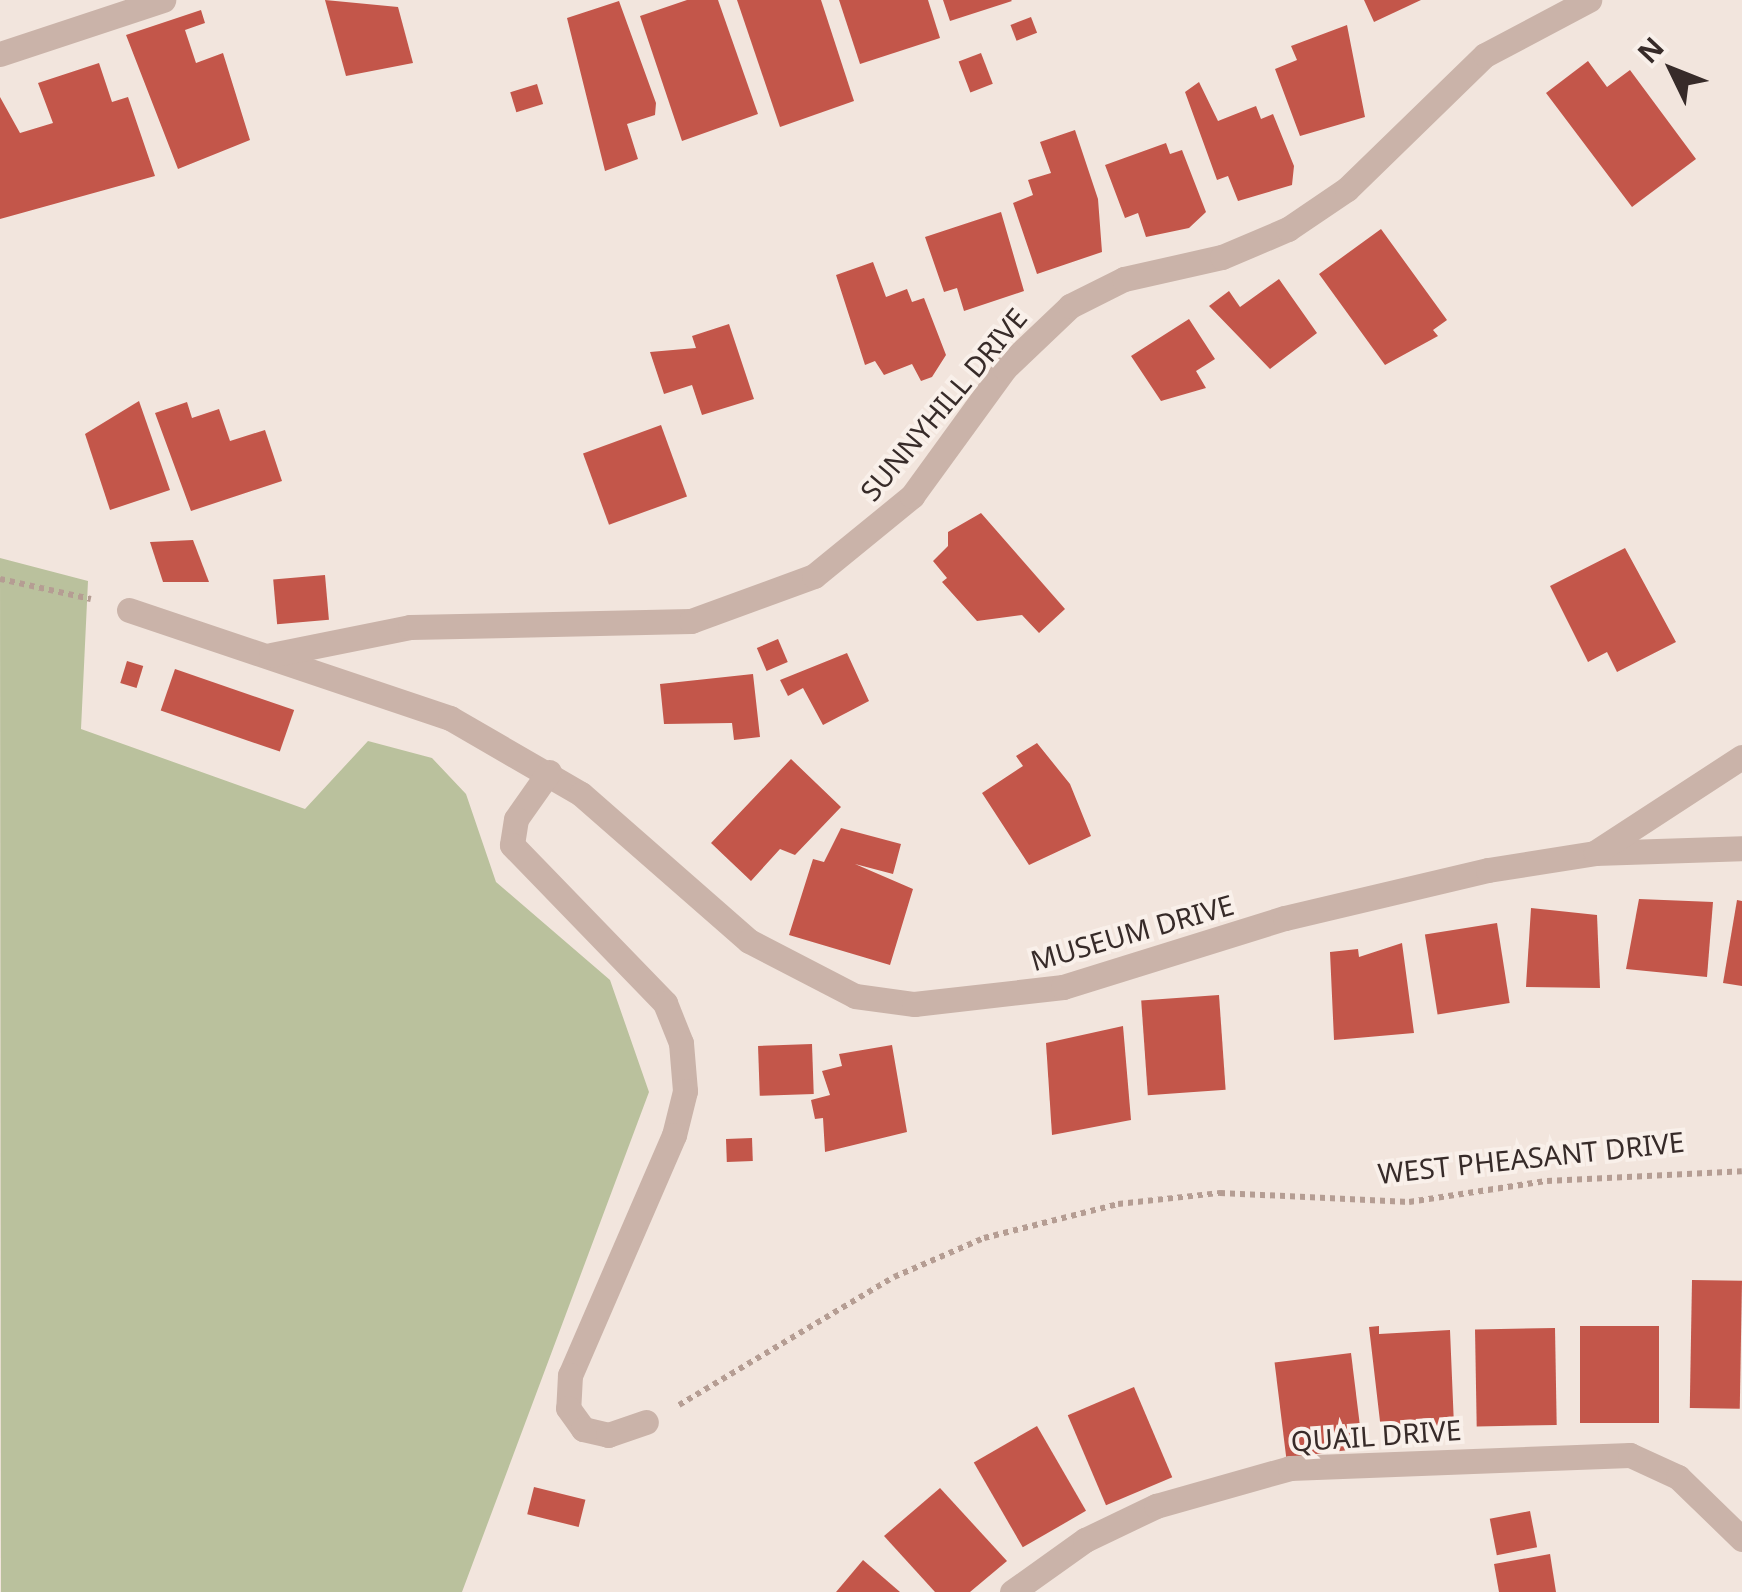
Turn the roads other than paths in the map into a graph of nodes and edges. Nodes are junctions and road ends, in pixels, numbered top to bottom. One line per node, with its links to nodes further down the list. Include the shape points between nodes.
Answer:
1 (163, 0): 3 (street)
2 (1588, 0): 5 (street, SUNNYHILL DRIVE, via 1485,54 1348,189 1288,229 1222,257 1124,279 1070,306 1005,368 912,496 814,576 691,621 410,627)
3 (0, 54)
4 (129, 610): 5 (street, MUSEUM DRIVE)
5 (271, 655): 7 (street, MUSEUM DRIVE, via 450,718)
6 (1742, 757): 9 (street)
7 (549, 772): 9 (street, MUSEUM DRIVE, via 799,974 914,1004 1063,987 1285,918); 10 (street, via 516,819 512,845 665,1003 681,1043 685,1091 674,1135 570,1375 568,1408 582,1430 608,1435)
8 (1742, 848): 9 (street, MUSEUM DRIVE)
9 (1595, 852)
10 (646, 1422)
11 (1742, 1539): 12 (street, QUAIL DRIVE, via 1678,1477 1630,1455 1290,1468 1156,1506 1085,1540)
12 (1012, 1592)

